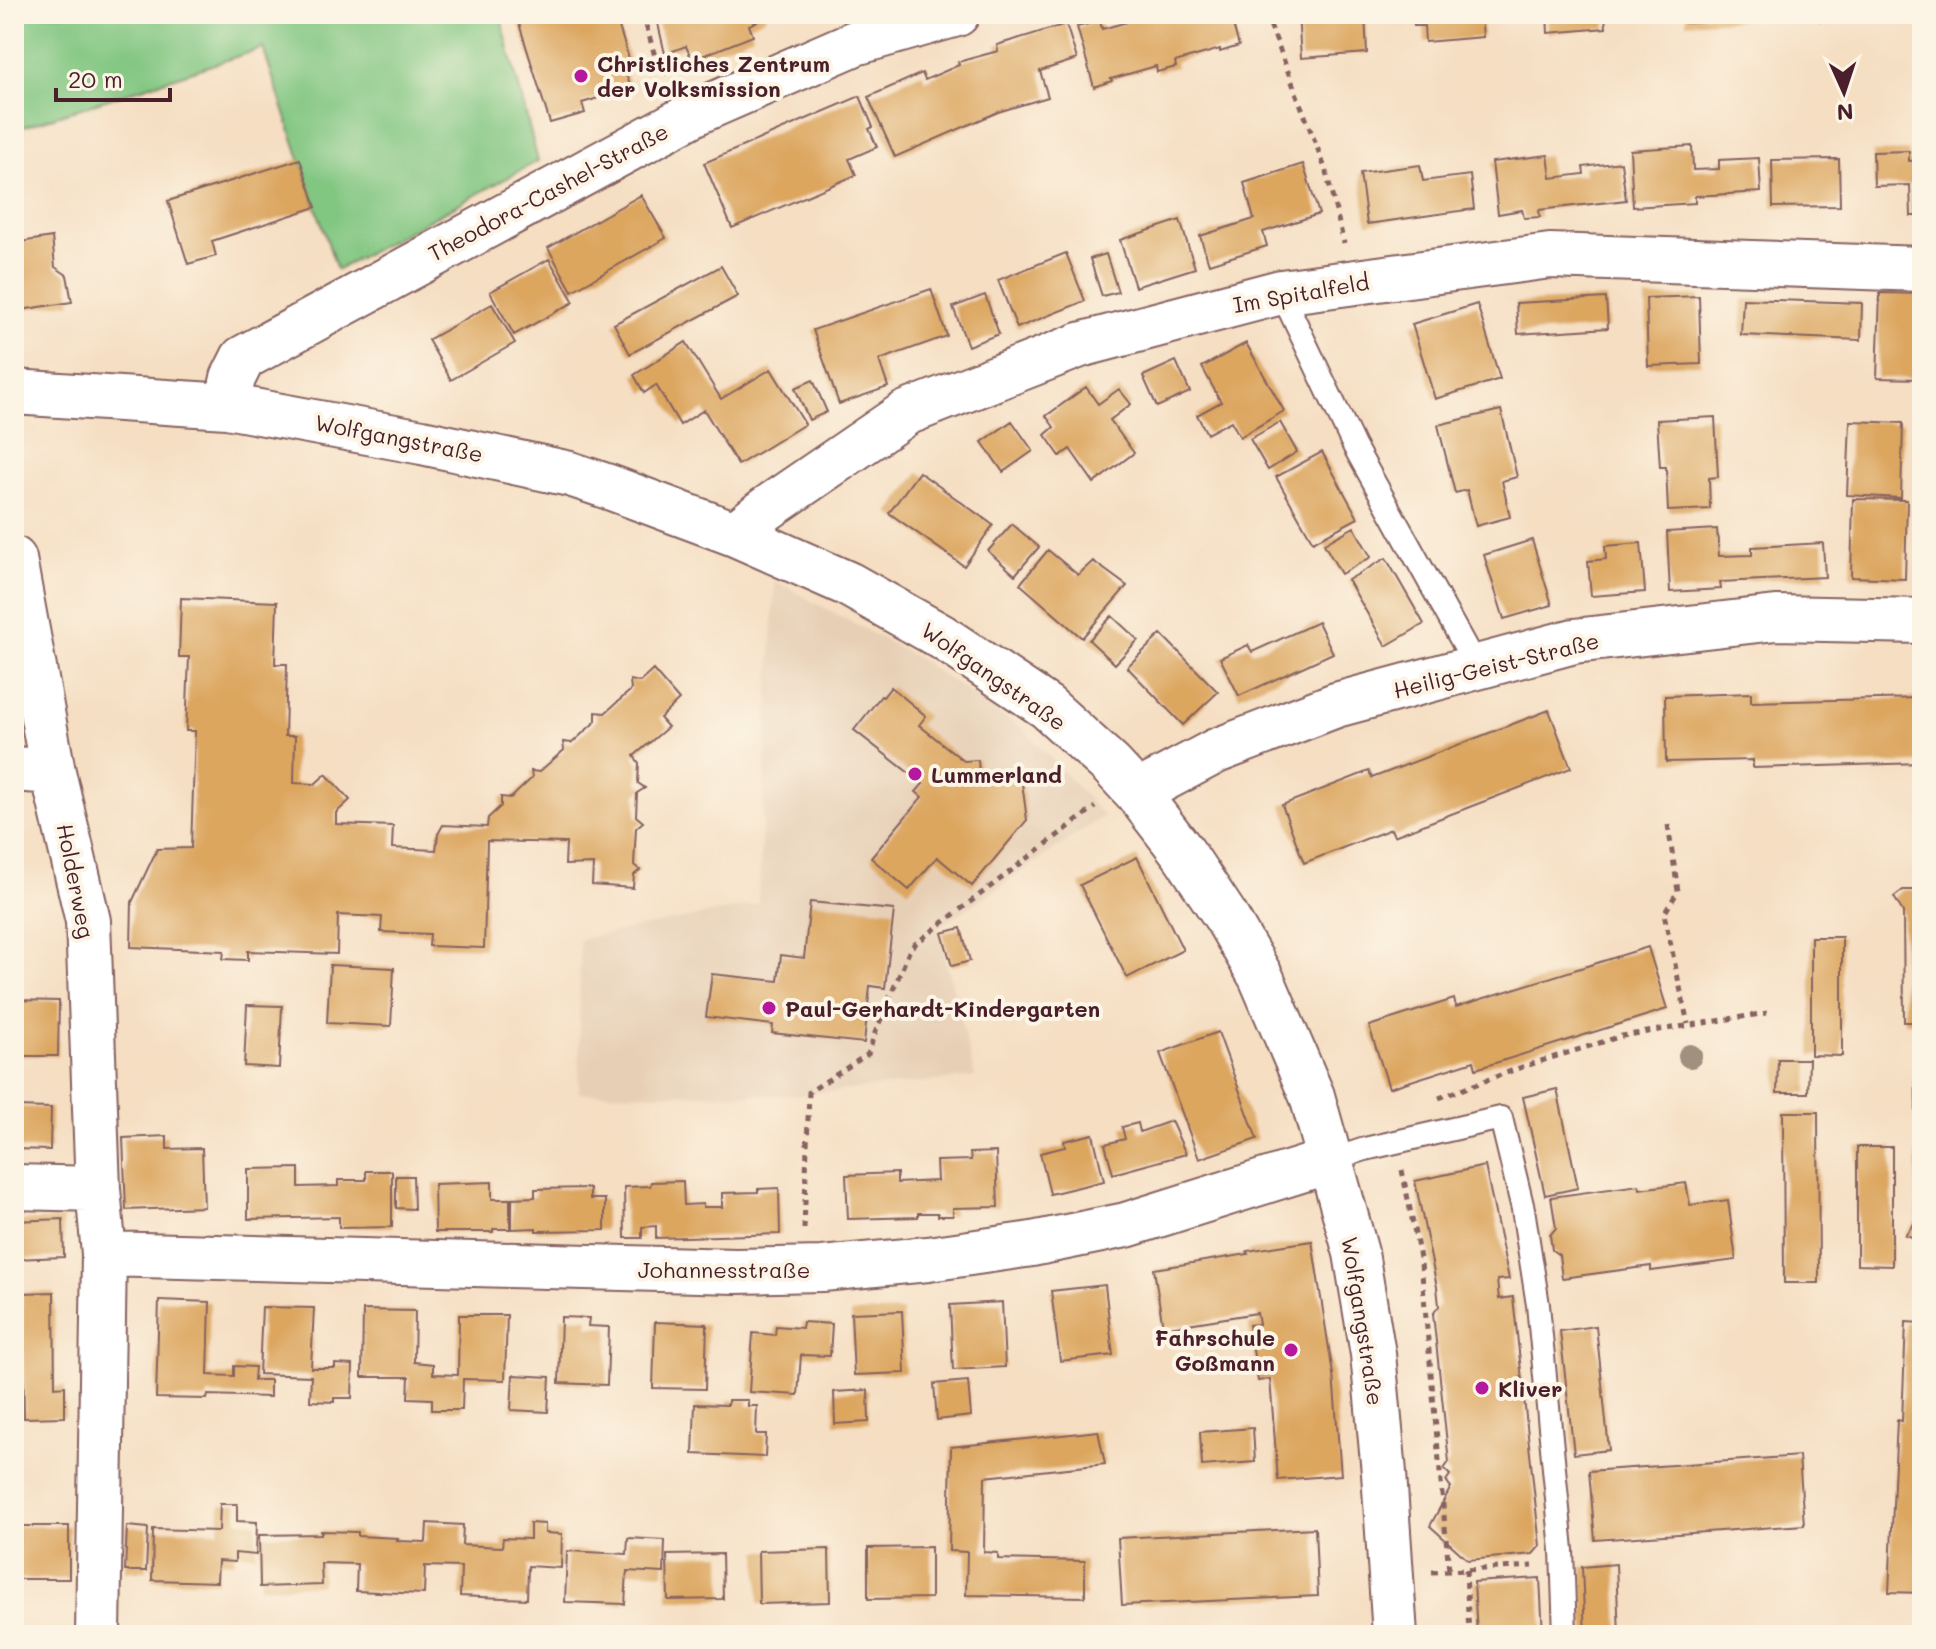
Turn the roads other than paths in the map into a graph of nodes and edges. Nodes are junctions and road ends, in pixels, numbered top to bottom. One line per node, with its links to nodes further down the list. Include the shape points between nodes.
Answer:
1 (957, 14): 5 (street, Theodora-Cashel-Straße, via 855,43 699,111 243,358)
2 (1922, 269): 3 (street, Im Spitalfeld, via 1550,256)
3 (1281, 292): 6 (street, Im Spitalfeld, via 1080,345 906,413); 9 (lane, via 1354,446)
4 (14, 392): 5 (street, Wolfgangstraße)
5 (227, 406): 6 (street, Wolfgangstraße, via 570,474)
6 (735, 534): 11 (street, Wolfgangstraße, via 848,584 942,637 1047,707)
7 (14, 559): 10 (street, Holderweg)
8 (1922, 621): 9 (street, Heilig-Geist-Straße, via 1776,618 1574,641)
9 (1476, 666): 11 (street, Heilig-Geist-Straße, via 1336,705)
10 (34, 771): 14 (street, Holderweg, via 88,921)
11 (1124, 779): 12 (street, Wolfgangstraße, via 1184,854 1261,977 1312,1096)
12 (1329, 1161): 15 (street, Johannesstraße, via 1126,1225 928,1259 803,1270); 17 (street, Wolfgangstraße, via 1356,1253 1373,1354); 18 (lane, via 1501,1118 1538,1305)
13 (14, 1187): 14 (street)
14 (98, 1189): 15 (street, Holderweg)
15 (104, 1254): 16 (street, Holderweg)
16 (98, 1635)
17 (1395, 1635)
18 (1565, 1635)

